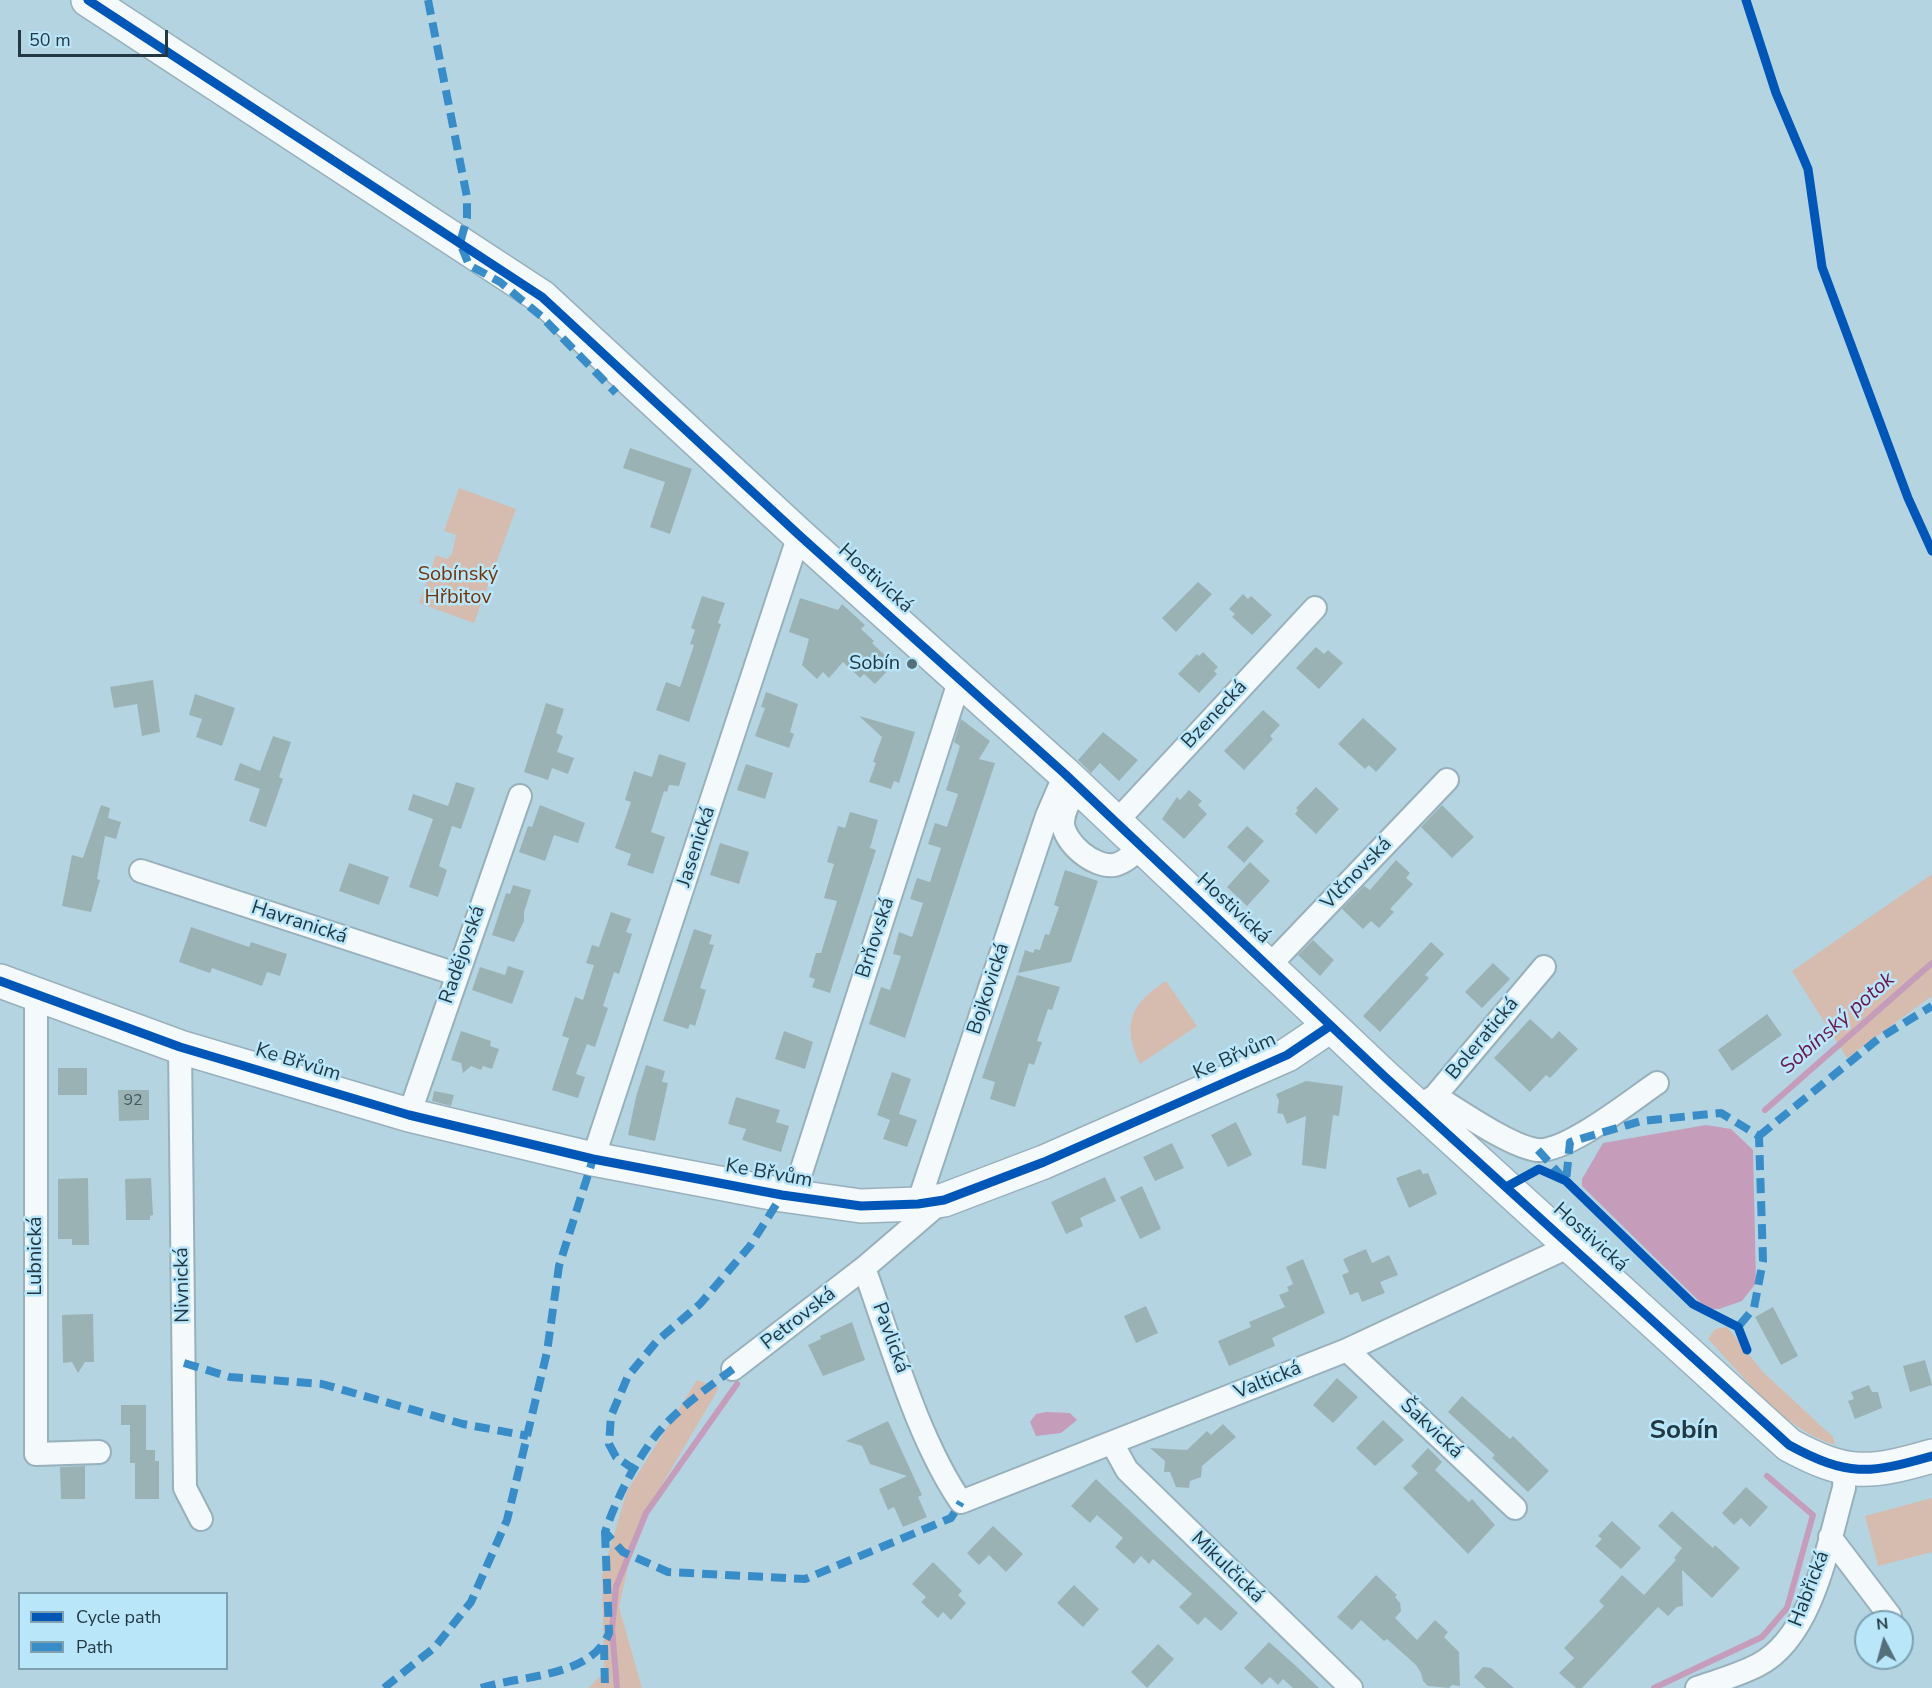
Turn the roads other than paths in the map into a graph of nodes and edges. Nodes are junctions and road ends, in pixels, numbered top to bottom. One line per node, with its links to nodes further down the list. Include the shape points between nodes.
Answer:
1 (88, 0): 2 (street, Hostivická, via 542,297)
2 (799, 535): 4 (street, Hostivická); 21 (street, Jasenická)
3 (1315, 608): 8 (street, Bzenecká)
4 (960, 679): 6 (street, Hostivická); 22 (street, Brňovská)
5 (1447, 780): 11 (street, Vlčnovská)
6 (1071, 781): 8 (street, Hostivická); 9 (street, via 1063,824 1068,839 1103,865 1116,865); 23 (street, Bojkovická, via 1047,816)
7 (520, 796): 13 (street, Radějovská)
8 (1116, 822): 9 (street, Hostivická)
9 (1142, 848): 11 (street, Hostivická)
10 (141, 871): 13 (street, Havranická)
11 (1268, 967): 16 (street, Hostivická)
12 (1544, 968): 19 (street, Boleratická)
13 (456, 974): 20 (street, Radějovská)
14 (0, 981): 15 (street, Ke Břvům)
15 (36, 994): 17 (street, Ke Břvům); 29 (street, Lubnická, via 36,1454)
16 (1330, 1026): 19 (street, Hostivická); 23 (street, Ke Břvům, via 1287,1054 1044,1162)
17 (180, 1047): 20 (street, Ke Břvům); 34 (street, Nivnická, via 185,1488)
18 (1657, 1083): 19 (street, Hostivická, via 1570,1142 1538,1150)
19 (1426, 1101): 24 (street, Hostivická)
20 (409, 1115): 21 (street, Ke Břvům)
21 (593, 1159): 22 (street, Ke Břvům)
22 (793, 1197): 23 (street, Ke Břvům, via 861,1206)
23 (931, 1202): 25 (street)
24 (1570, 1246): 26 (street, Valtická); 31 (street, Hostivická, via 1789,1445)
25 (864, 1268): 27 (street, Petrovská); 32 (street, Pavlická, via 922,1428 944,1477)
26 (1347, 1350): 28 (street, Valtická); 33 (street, Šakvická)
27 (734, 1369)
28 (1112, 1443): 32 (street, Valtická); 37 (street, Mikulčická, via 1126,1470)
29 (99, 1452)
30 (1932, 1456): 31 (street, Hostivická, via 1888,1469)
31 (1845, 1470): 35 (street, Habřická)
32 (961, 1502)
33 (1515, 1508)
34 (201, 1519)
35 (1830, 1537): 36 (street); 38 (street, Habřická, via 1811,1598 1792,1638 1759,1665)
36 (1885, 1610)
37 (1351, 1688)
38 (1697, 1688)

